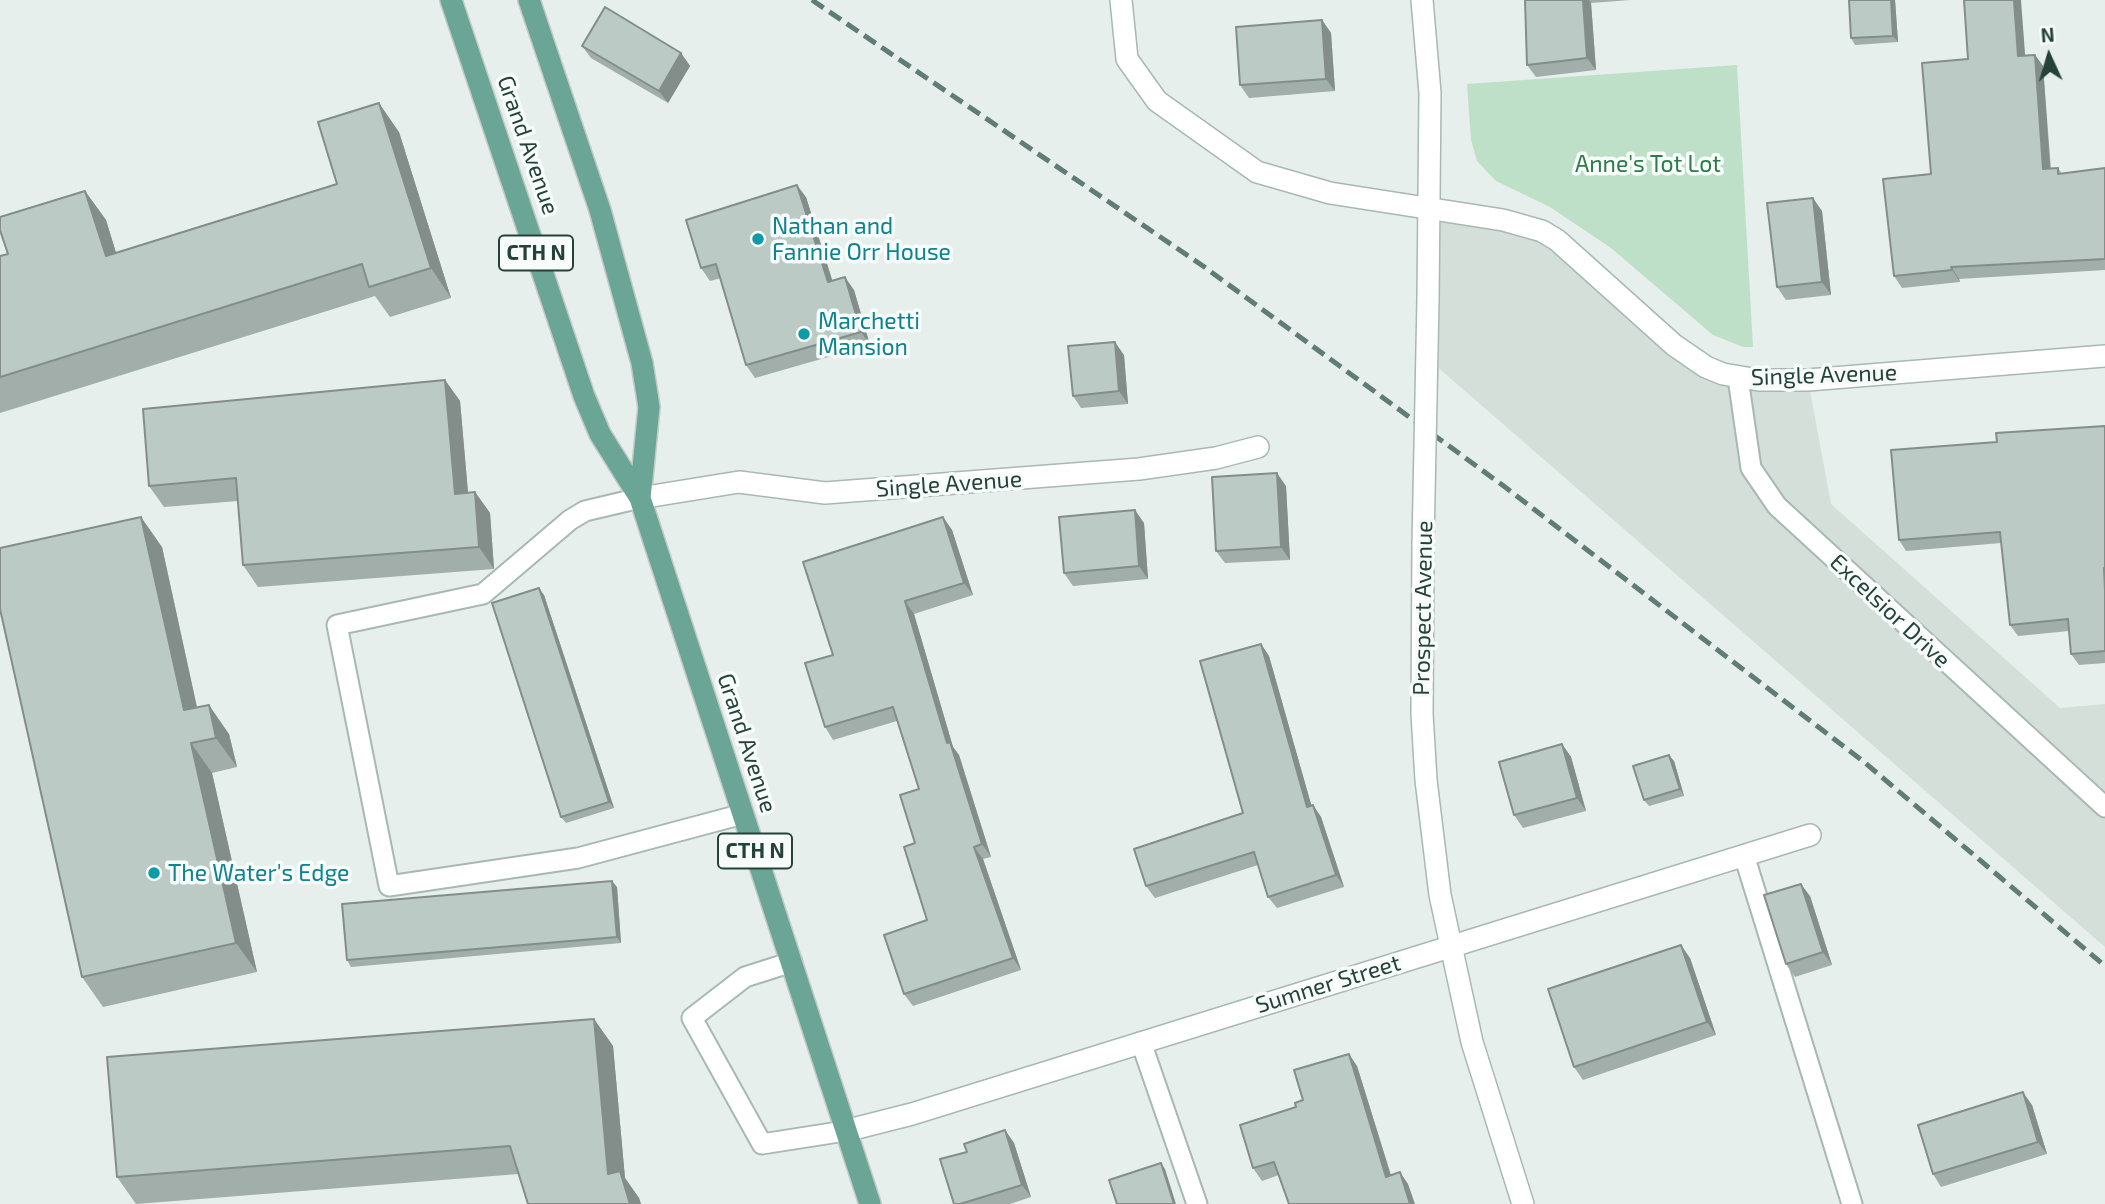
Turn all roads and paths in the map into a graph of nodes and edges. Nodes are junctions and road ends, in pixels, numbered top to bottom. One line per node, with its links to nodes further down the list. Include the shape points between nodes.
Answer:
1 (451, 0): 9 (main road, Grand Avenue / CTH N, via 584,396 600,434)
2 (529, 0): 9 (main road, Grand Avenue / CTH N, via 600,210 642,363 649,407)
3 (1121, 0): 5 (street, Single Avenue, via 1127,59 1157,101 1257,172 1330,193)
4 (1422, 0): 5 (street, Prospect Avenue, via 1430,93)
5 (1428, 208): 7 (street, Single Avenue, via 1542,231 1674,345 1706,367); 14 (street, Prospect Avenue, bridge, via 1421,636 1424,757)
6 (2105, 356): 7 (street, Single Avenue, via 1808,380)
7 (1738, 378): 10 (lane, Excelsior Drive, via 1751,468 1777,506)
8 (1258, 447): 9 (street, Single Avenue, via 1180,464 1061,475 825,493 738,482)
9 (640, 498): 11 (main road, Grand Avenue / CTH N); 11 (lane, via 586,511 570,520 483,594 337,625 389,886 578,858)
10 (2105, 807)
11 (743, 814): 15 (main road, Grand Avenue / CTH N)
12 (1810, 835): 13 (street, Sumner Street)
13 (1744, 855): 14 (street, Sumner Street); 21 (lane)
14 (1450, 946): 16 (street, Sumner Street); 20 (street, Prospect Avenue, via 1479,1068)
15 (792, 962): 17 (main road, Grand Avenue / CTH N); 17 (lane, via 745,977 692,1018 762,1144)
16 (1141, 1042): 17 (street, Sumner Street); 19 (lane)
17 (845, 1131): 18 (main road, Grand Avenue / CTH N)
18 (870, 1204)
19 (1197, 1204)
20 (1523, 1204)
21 (1853, 1204)

